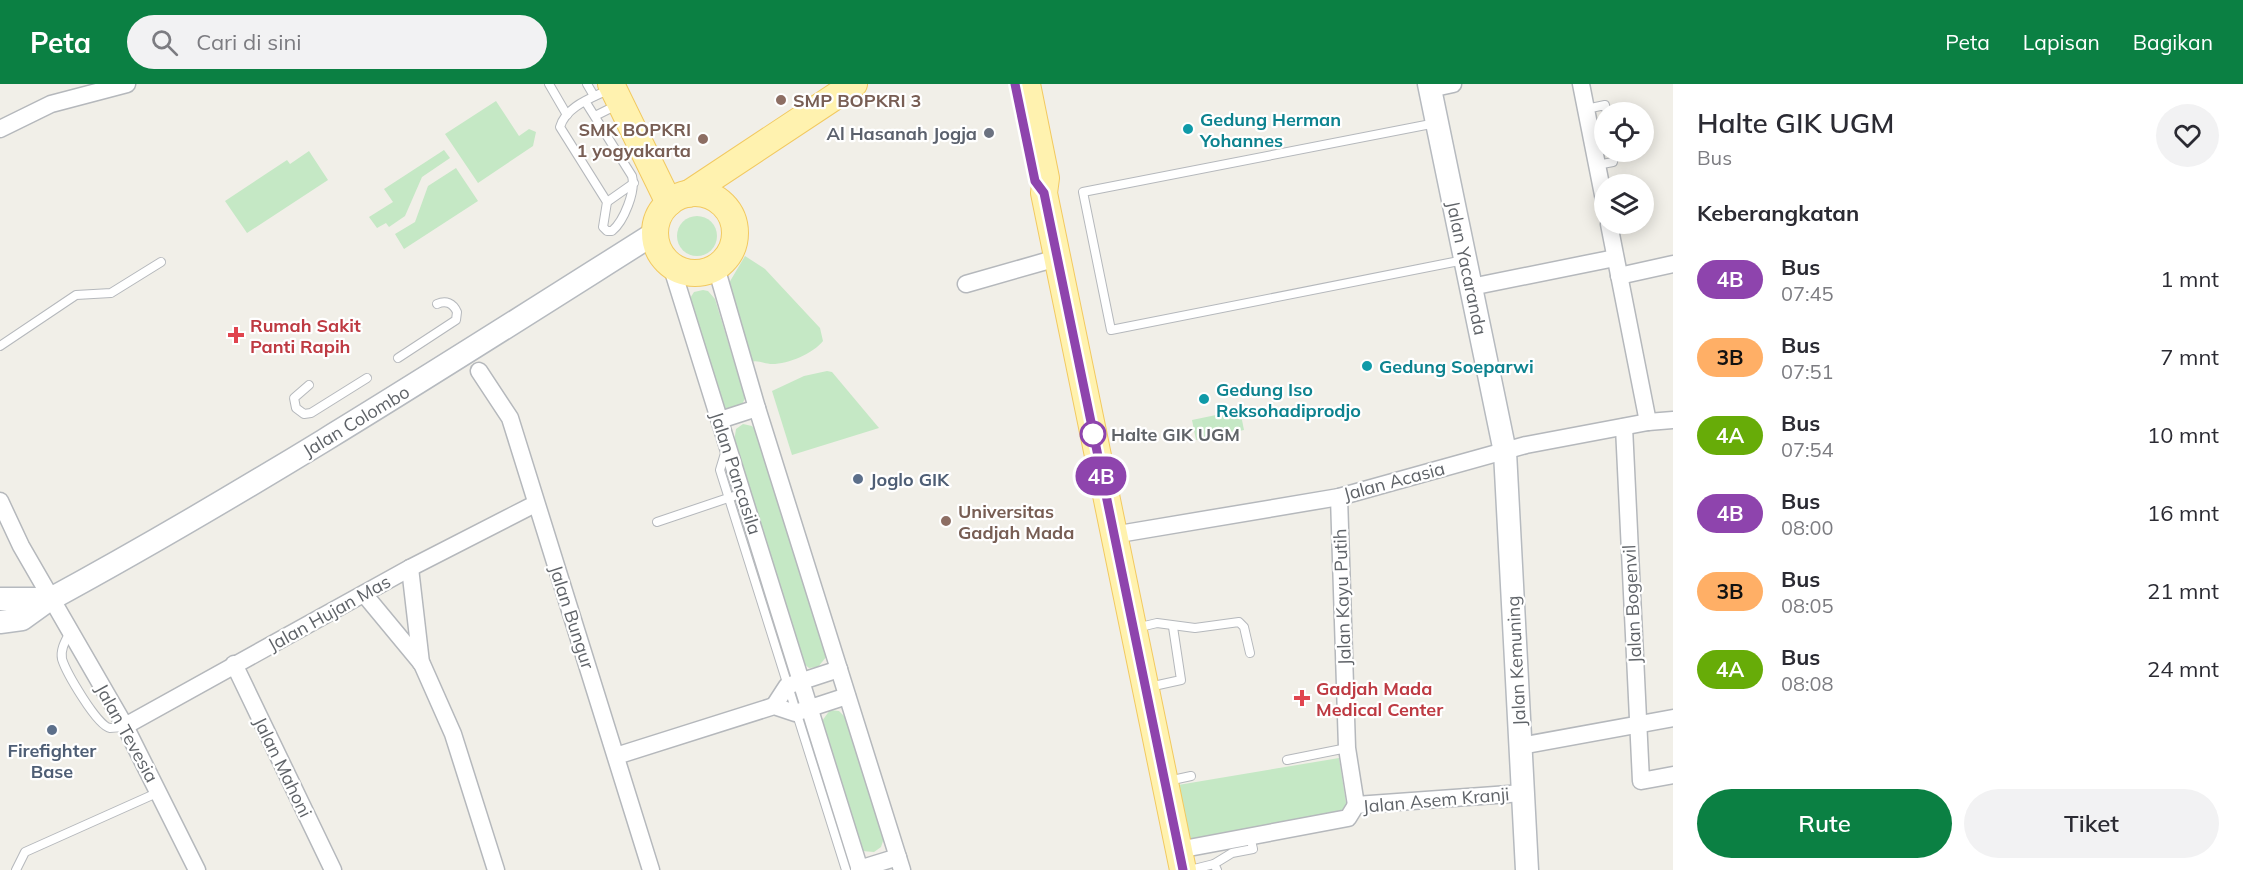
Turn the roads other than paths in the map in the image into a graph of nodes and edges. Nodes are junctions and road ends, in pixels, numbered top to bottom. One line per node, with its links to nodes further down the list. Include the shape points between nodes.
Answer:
1 (127, 84): 17 (street, via 51,104)
2 (549, 84): 14 (lane)
3 (586, 84): 10 (lane)
4 (854, 84): 18 (main road)
5 (1015, 84): 23 (main road, via 1035,181)
6 (1027, 84): 23 (main road, via 1046,178)
7 (1453, 84): 9 (street)
8 (1581, 84): 13 (street)
9 (1429, 86): 16 (main road, Jalan Yacaranda)
10 (614, 91): 11 (lane); 15 (lane); 24 (main road)
11 (585, 101): 14 (lane); 15 (lane)
12 (1594, 107): 13 (lane)
13 (1586, 109): 20 (street)
14 (567, 115): 25 (lane, via 560,124 561,130)
15 (595, 116): 22 (lane)
16 (1437, 123): 31 (main road, Jalan Yacaranda); 31 (lane, via 1083,192 1111,330)
17 (0, 129)
18 (744, 157): 24 (main road); 26 (main road)
19 (1613, 162): 20 (lane)
20 (1597, 165): 21 (street)
21 (1599, 174)
22 (634, 183): 25 (lane); 25 (lane, via 616,227 610,232 603,226)
23 (1044, 193): 29 (main road)
24 (680, 197): 26 (main road, via 711,196); 27 (main road, via 658,217)
25 (607, 202)
26 (726, 207): 35 (main road, via 735,237 728,255)
27 (655, 233): 34 (main road, via 659,250); 60 (main road, Jalan Colombo, via 346,428)
28 (1611, 234): 30 (street)
29 (1057, 258): 37 (street); 56 (main road)
30 (1616, 258): 36 (street); 38 (street)
31 (1465, 260): 38 (main road, Jalan Yacaranda)
32 (161, 262): 40 (lane, via 111,293 76,295)
33 (1673, 264): 36 (street)
34 (671, 265): 35 (main road, via 692,272); 46 (street, Jalan Pancasila)
35 (716, 267): 45 (street)
36 (1619, 276): 48 (street)
37 (966, 284)
38 (1471, 287): 50 (main road, Jalan Yacaranda)
39 (437, 304): 41 (lane, via 452,304 456,320)
40 (0, 346)
41 (398, 358)
42 (479, 371): 54 (street, Jalan Bungur, via 510,418)
43 (367, 378): 44 (lane, via 304,414 296,408 294,398)
44 (309, 385)
45 (757, 408): 46 (street); 67 (street)
46 (720, 420): 51 (street, Jalan Pancasila)
47 (1673, 420): 48 (street, Jalan Acasia)
48 (1648, 422): 49 (street, Jalan Acasia)
49 (1624, 427): 50 (street, Jalan Acasia); 74 (street, Jalan Bogenvil)
50 (1505, 452): 52 (street, Jalan Acasia); 76 (main road, Jalan Kemuning)
51 (736, 496): 55 (lane); 68 (street, Jalan Pancasila)
52 (1339, 497): 56 (street, Jalan Acasia); 77 (street, Jalan Kayu Putih)
53 (0, 501): 60 (street, Jalan Tevesia)
54 (535, 504): 57 (street, Jalan Hujan Mas); 78 (street, Jalan Bungur)
55 (657, 522)
56 (1113, 535): 63 (main road)
57 (410, 568): 58 (street, Jalan Hujan Mas); 66 (street)
58 (364, 594): 65 (street, Jalan Hujan Mas); 66 (street)
59 (0, 599): 60 (main road, Jalan Colombo)
60 (51, 599): 61 (main road, Jalan Colombo, via 21,619); 75 (street, Jalan Tevesia)
61 (0, 622)
62 (1173, 627): 63 (lane, via 1157,623); 64 (lane, via 1239,622); 69 (lane, via 1181,680)
63 (1133, 628): 69 (main road)
64 (1250, 652)
65 (234, 664): 75 (street, Jalan Hujan Mas); 92 (street, Jalan Mahoni)
66 (422, 664): 93 (street, via 453,734)
67 (839, 669): 68 (street); 70 (street)
68 (794, 684): 71 (street); 72 (street, Jalan Pancasila)
69 (1146, 687): 82 (main road)
70 (847, 696): 72 (street); 88 (street)
71 (774, 706): 72 (street); 78 (street)
72 (802, 711): 95 (lane); 96 (street, Jalan Pancasila)
73 (1673, 718): 74 (street)
74 (1638, 725): 76 (street); 80 (street, Jalan Bogenvil, via 1641,782)
75 (124, 726): 83 (street, Jalan Tevesia)
76 (1520, 746): 84 (main road, Jalan Kemuning)
77 (1347, 748): 79 (lane); 85 (street, Jalan Kayu Putih)
78 (616, 756): 94 (street, Jalan Bungur)
79 (1287, 760)
80 (1673, 775)
81 (1191, 776): 82 (lane)
82 (1165, 781): 87 (main road)
83 (159, 792): 90 (lane, via 25,852); 91 (street, Jalan Tevesia)
84 (1523, 793): 85 (street, Jalan Asem Kranji); 97 (main road, Jalan Kemuning)
85 (1356, 805): 86 (street, Jalan Asem Kranji, via 1348,818)
86 (1250, 836): 87 (street, Jalan Asem Kranji); 89 (lane, via 1252,849 1232,853)
87 (1184, 863): 89 (lane)
88 (900, 864): 96 (street)
89 (1216, 867)
90 (16, 870)
91 (196, 870)
92 (333, 870)
93 (496, 870)
94 (651, 870)
95 (846, 870)
96 (859, 870)
97 (1527, 870)

